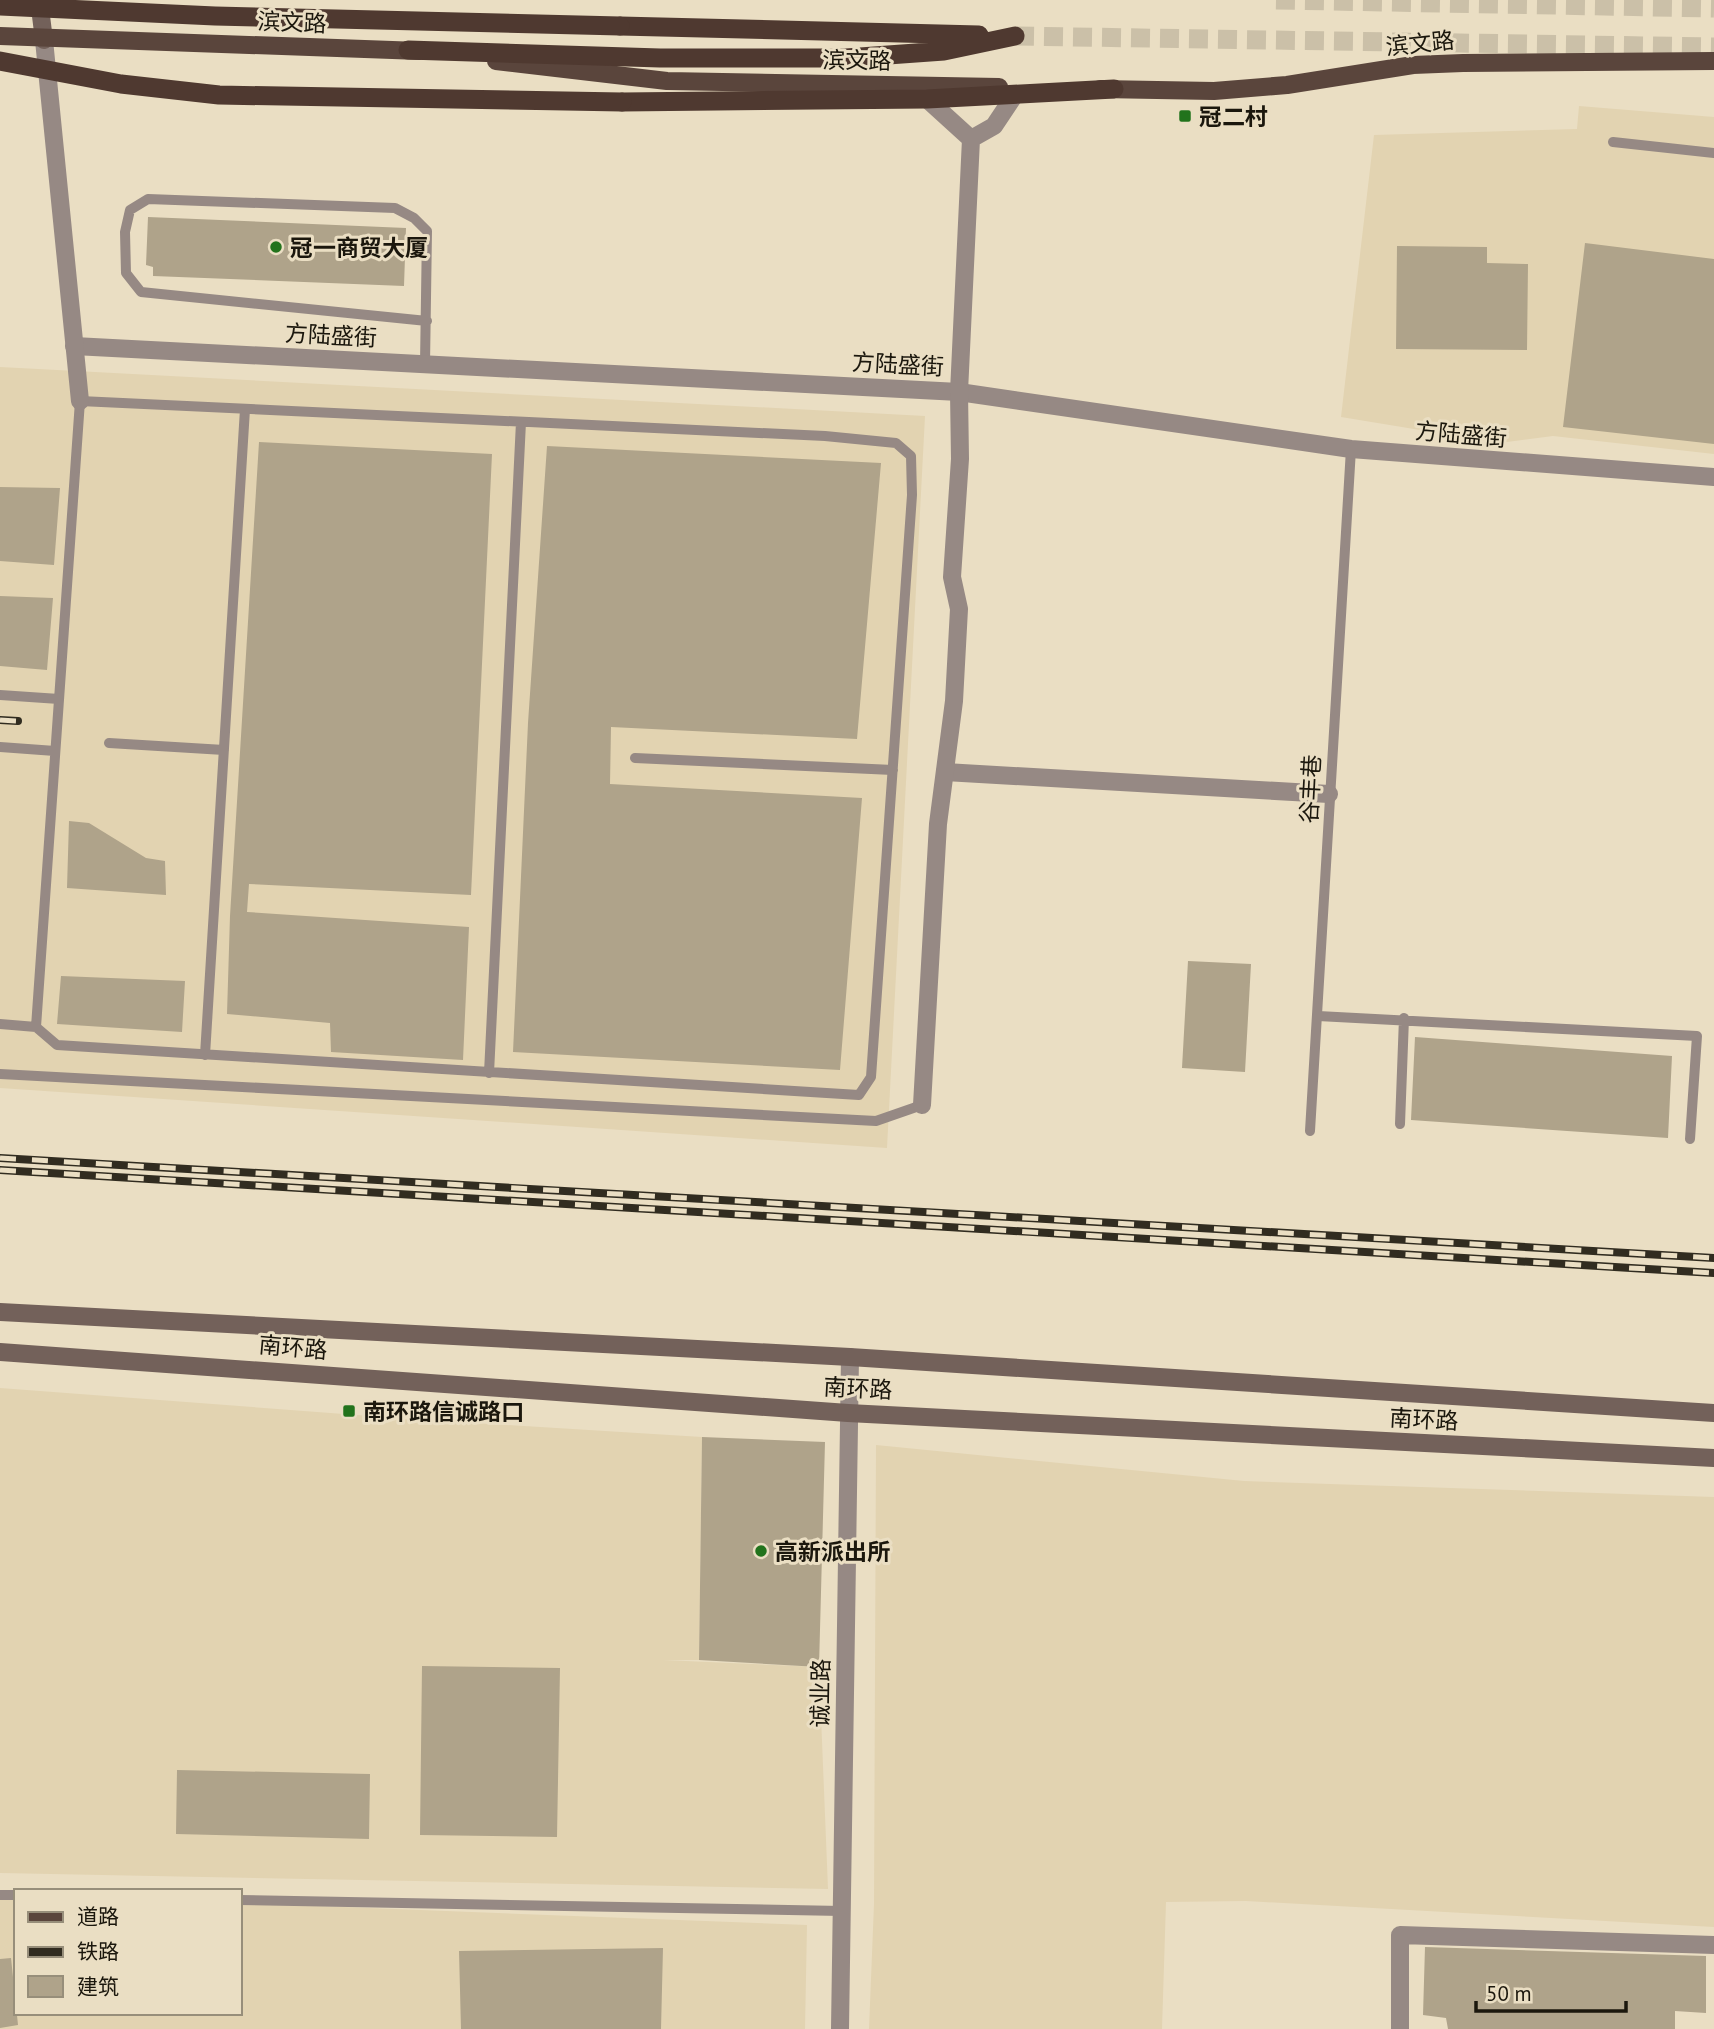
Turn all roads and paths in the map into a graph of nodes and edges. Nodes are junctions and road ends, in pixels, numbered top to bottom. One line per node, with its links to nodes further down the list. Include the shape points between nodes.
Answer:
1 (39, 0): 5 (main road)
2 (48, 0): 5 (main road)
3 (0, 6): 6 (highway, bridge, via 215,16 1016,36 944,51 846,58)
4 (0, 36): 5 (main road, 滨文路)
5 (44, 40): 6 (main road, 滨文路); 16 (street)
6 (408, 50): 9 (main road, 滨文路, via 667,81)
7 (0, 61): 11 (highway, bridge, via 121,85 219,95 622,102)
8 (1714, 61): 9 (main road, 滨文路, via 1463,62 1226,90)
9 (1114, 89): 10 (highway)
10 (1014, 96): 11 (highway); 12 (street, via 994,126)
11 (928, 99): 12 (street)
12 (971, 139): 18 (street)
13 (1613, 142): 14 (lane)
14 (1714, 153)
15 (427, 321): 15 (lane, via 427,231 395,208 148,199 130,210 125,232 126,273 141,292); 17 (lane)
16 (75, 346): 17 (street, 方陆盛街); 19 (street)
17 (425, 364): 18 (street, 方陆盛街)
18 (958, 392): 22 (street, 方陆盛街); 32 (street, via 960,459 952,577 959,609)
19 (80, 401): 20 (lane); 25 (lane)
20 (246, 409): 21 (lane); 28 (lane)
21 (521, 422): 31 (lane, via 849,438 896,443 911,456); 39 (lane)
22 (1351, 449): 23 (street, 方陆盛街); 33 (lane, 谷丰巷)
23 (1714, 477)
24 (0, 695): 25 (lane)
25 (59, 699): 29 (lane)
26 (109, 743): 28 (lane)
27 (0, 747): 29 (lane)
28 (224, 750): 38 (lane)
29 (55, 751): 37 (lane)
30 (635, 758): 31 (lane)
31 (893, 770): 39 (lane, via 871,1077 859,1095)
32 (945, 772): 33 (street); 41 (street)
33 (1329, 793): 34 (lane, 谷丰巷)
34 (1318, 1016): 35 (lane); 43 (lane, 谷丰巷)
35 (1404, 1018): 42 (lane); 44 (lane, via 1697,1036)
36 (0, 1024): 37 (lane)
37 (36, 1027): 38 (lane, via 57,1045)
38 (205, 1055): 39 (lane)
39 (489, 1073)
40 (0, 1074): 41 (lane, via 876,1121)
41 (922, 1105)
42 (1400, 1124)
43 (1310, 1131)
44 (1690, 1139)
45 (0, 1312): 47 (main road, 南环路)
46 (0, 1352): 48 (main road, 南环路)
47 (850, 1357): 48 (street, 诚业路); 49 (main road, 南环路)
48 (848, 1413): 50 (main road, 南环路); 52 (street, 诚业路)
49 (1714, 1413)
50 (1714, 1458)
51 (242, 1900): 52 (lane)
52 (842, 1911): 54 (street, 诚业路)
53 (1714, 1945): 55 (street, via 1400,1935)
54 (840, 2029)
55 (1400, 2029)

